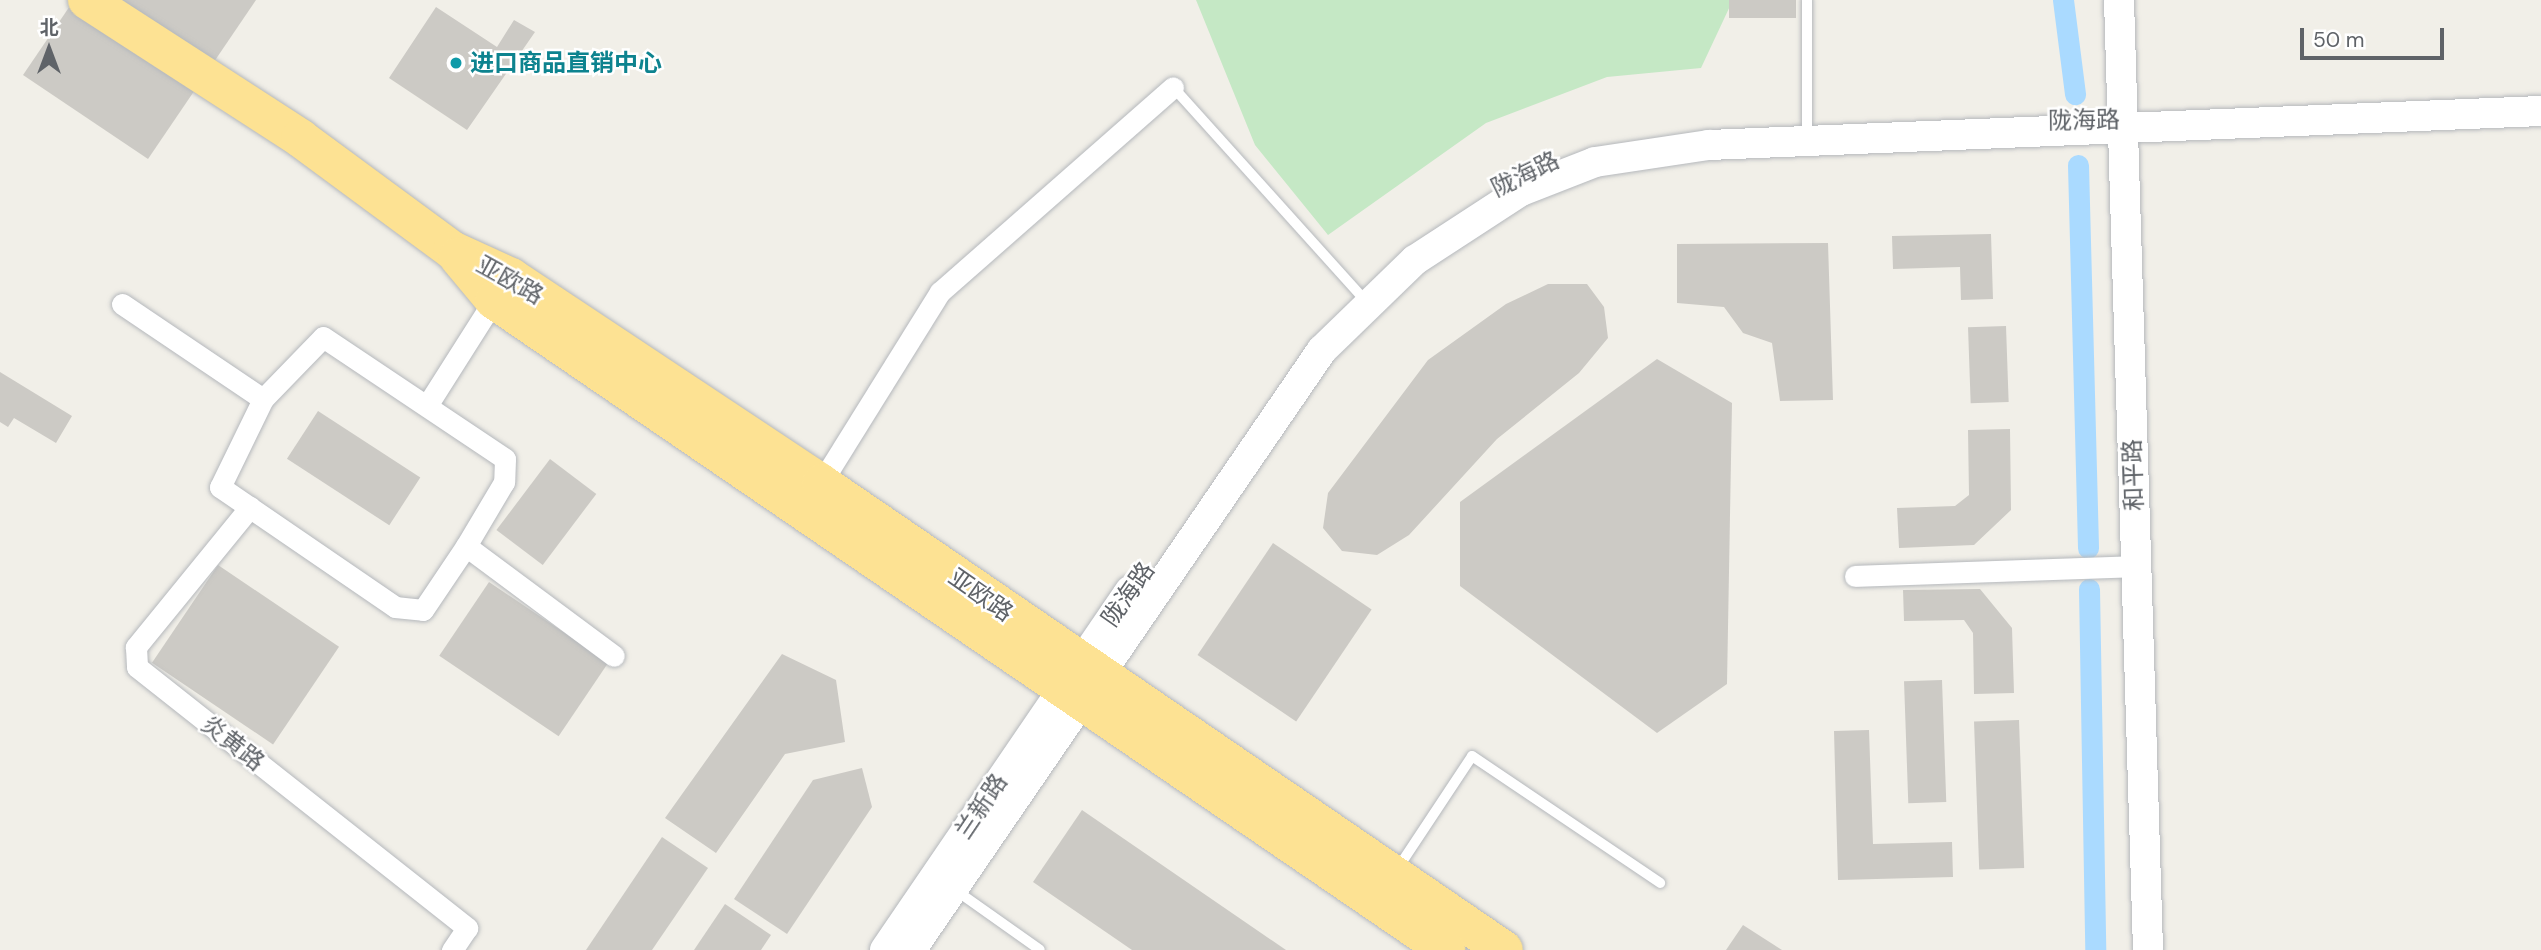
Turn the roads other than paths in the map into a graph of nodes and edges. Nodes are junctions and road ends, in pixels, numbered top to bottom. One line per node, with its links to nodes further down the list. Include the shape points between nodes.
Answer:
1 (86, 0): 8 (highway, 亚欧路, via 300,138)
2 (1807, 0): 7 (lane)
3 (2119, 0): 6 (street, 和平路)
4 (1172, 87): 9 (lane); 14 (street, via 940,292)
5 (2541, 111): 6 (street, 陇海路)
6 (2122, 125): 7 (street, 陇海路); 9 (street, 陇海路, via 1709,145 1595,162 1521,191); 17 (street, 和平路)
7 (1807, 127): 9 (street, 陇海路, via 1649,132 1586,146 1516,175 1443,218)
8 (452, 250): 10 (highway, 亚欧路); 14 (highway, 亚欧路, via 511,276)
9 (1359, 294): 20 (street, 陇海路)
10 (494, 300): 13 (street); 20 (highway, 亚欧路)
11 (122, 304): 12 (street)
12 (263, 399): 13 (street, via 323,337); 15 (street, via 220,487)
13 (428, 404): 16 (street, via 505,459 504,482)
14 (821, 483): 20 (highway, 亚欧路)
15 (250, 507): 16 (street, via 395,607 423,610); 24 (street, 炎黄路, via 136,647 137,667 467,928)
16 (466, 546): 19 (street)
17 (2136, 565): 18 (street); 30 (street, 和平路)
18 (1855, 576)
19 (614, 656)
20 (1080, 682): 21 (highway, 亚欧路); 22 (street, 兰新路); 28 (highway, 亚欧路)
21 (1392, 876): 23 (lane, via 1472,757); 29 (highway, 亚欧路)
22 (943, 883): 25 (street, 兰新路); 26 (street, 兰新路); 27 (lane)
23 (1660, 883)
24 (452, 950)
25 (885, 950)
26 (911, 950)
27 (1040, 950)
28 (1446, 950)
29 (1504, 950)
30 (2148, 950)

